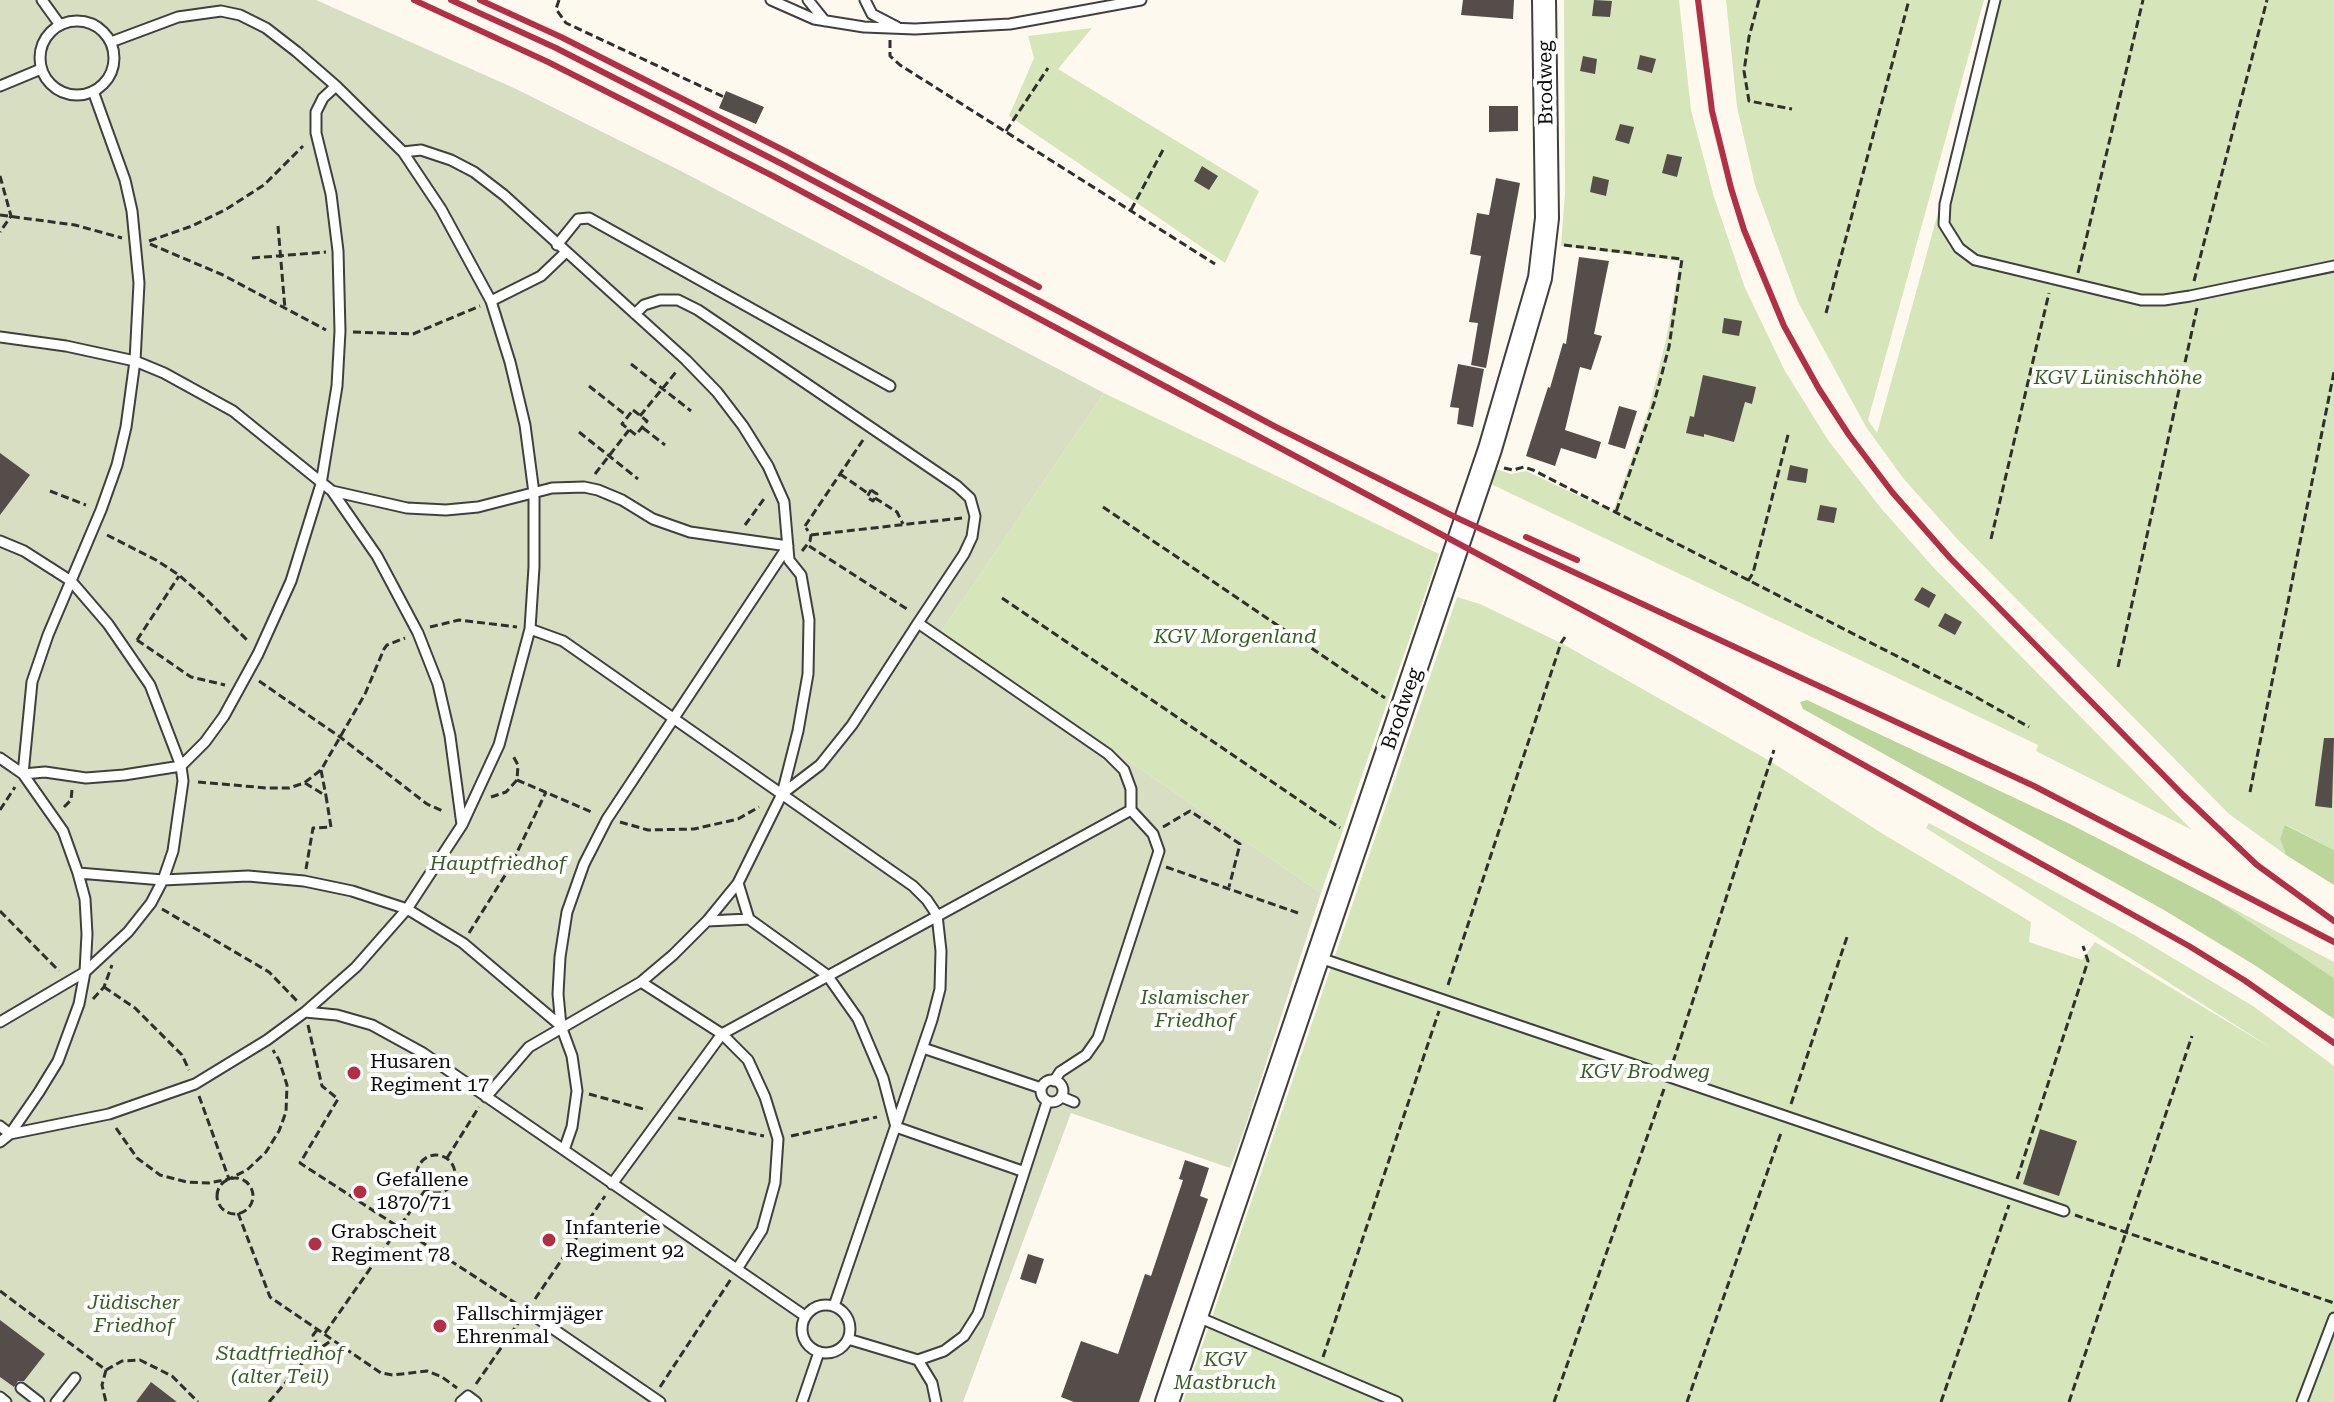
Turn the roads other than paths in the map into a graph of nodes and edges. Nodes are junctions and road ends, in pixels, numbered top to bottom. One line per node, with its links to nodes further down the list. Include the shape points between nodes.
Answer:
1 (42, 0): 9 (lane)
2 (771, 0): 8 (lane)
3 (808, 0): 8 (lane)
4 (865, 0): 10 (lane, via 872,14)
5 (1141, 0): 10 (lane, via 1010,24)
6 (1544, 0): 47 (street, Brodweg, via 1547,184 1540,278 1486,462)
7 (1995, 0): 19 (lane, via 1945,204 1944,224 1959,248 1975,260 2141,300 2190,296)
8 (825, 21): 10 (lane)
9 (60, 25): 11 (lane, via 88,22); 12 (lane, via 41,46)
10 (900, 29)
11 (111, 42): 14 (lane, via 178,17 221,11 266,28); 15 (lane, via 113,66)
12 (41, 69): 13 (lane); 15 (lane, via 51,85 68,94)
13 (0, 86)
14 (336, 86): 16 (lane); 25 (lane, via 316,112 338,251 340,331)
15 (93, 91): 23 (lane, via 125,180 135,241)
16 (403, 152): 17 (lane, via 421,150 474,172); 20 (lane)
17 (557, 245): 18 (lane); 24 (lane, via 578,219 589,218)
18 (565, 253): 20 (lane, via 541,276); 21 (lane)
19 (2334, 266)
20 (491, 301): 27 (lane, via 525,425)
21 (635, 314): 29 (lane, via 717,392 743,426 784,502); 31 (lane, via 660,300 678,300 698,310 970,498 975,516 972,537)
22 (0, 337): 23 (lane)
23 (135, 361): 25 (lane, via 233,411); 30 (lane, via 117,465)
24 (890, 386)
25 (321, 484): 26 (lane); 35 (lane, via 291,581 258,654 205,742)
26 (332, 491): 27 (lane, via 407,508 446,510); 39 (lane, via 377,556 438,684)
27 (534, 493): 29 (lane, via 584,487 690,532); 32 (lane)
28 (0, 541): 30 (lane)
29 (788, 546): 33 (lane); 37 (lane, via 789,560 801,575 809,620 798,731)
30 (71, 581): 35 (lane, via 150,685); 36 (lane, via 32,682)
31 (920, 620): 37 (lane, via 852,725 820,765); 38 (lane, via 1108,754 1124,770)
32 (530, 629): 33 (lane, via 563,641); 39 (lane, via 499,745)
33 (673, 719): 37 (lane); 53 (lane, via 584,864 567,912 558,994)
34 (0, 758): 36 (lane)
35 (181, 766): 36 (lane, via 99,777); 41 (lane, via 173,851)
36 (23, 774): 40 (lane, via 63,831)
37 (782, 794): 42 (lane); 44 (lane, via 913,886)
38 (1131, 810): 44 (lane); 56 (lane, via 1153,834 1159,851 1098,1038)
39 (462, 825): 43 (lane)
40 (78, 873): 41 (lane); 48 (lane, via 85,899)
41 (163, 880): 43 (lane, via 248,876 304,881); 48 (lane, via 128,932)
42 (738, 883): 45 (lane); 46 (lane)
43 (407, 909): 51 (lane, via 356,967); 53 (lane, via 463,943)
44 (937, 915): 49 (lane); 55 (lane, via 940,989)
45 (749, 919): 46 (lane); 49 (lane)
46 (707, 921): 50 (lane)
47 (1317, 957): 69 (lane); 74 (street, Brodweg)
48 (85, 972): 52 (lane); 64 (lane, via 58,1061)
49 (827, 975): 54 (lane); 63 (lane, via 858,1019 883,1078)
50 (641, 982): 53 (lane); 54 (lane)
51 (305, 1012): 58 (lane, via 372,1025); 64 (lane, via 195,1084 109,1114)
52 (0, 1022)
53 (561, 1026): 58 (lane, via 529,1047); 66 (lane, via 577,1091)
54 (722, 1034): 68 (lane); 70 (lane, via 748,1060 778,1139 775,1183 762,1230)
55 (923, 1048): 57 (lane); 63 (lane)
56 (1054, 1081): 57 (lane); 59 (lane, via 1063,1090)
57 (1041, 1088): 60 (lane)
58 (486, 1097): 66 (lane)
59 (1062, 1097): 60 (lane); 61 (lane)
60 (1047, 1102): 67 (lane)
61 (1074, 1102)
62 (0, 1126): 64 (lane)
63 (896, 1127): 67 (lane); 71 (lane)
64 (10, 1134): 65 (lane)
65 (0, 1142)
66 (564, 1150): 68 (lane)
67 (1022, 1171): 78 (lane, via 978,1314 964,1336 944,1351)
68 (612, 1184): 70 (lane)
69 (2064, 1211)
70 (737, 1269): 73 (lane)
71 (834, 1306): 73 (lane, via 813,1308); 76 (lane, via 850,1326)
72 (527, 1311): 82 (lane)
73 (805, 1316): 77 (lane, via 806,1344)
74 (1196, 1316): 88 (street, Brodweg); 89 (lane)
75 (2334, 1318): 90 (lane)
76 (848, 1339): 77 (lane, via 831,1353); 78 (lane)
77 (819, 1352): 86 (lane)
78 (918, 1360): 87 (lane)
79 (75, 1378): 85 (lane)
80 (21, 1388): 84 (lane)
81 (0, 1397): 83 (lane)
82 (657, 1400)
83 (6, 1402)
84 (39, 1402)
85 (56, 1402)
86 (802, 1402)
87 (936, 1402)
88 (1167, 1402)
89 (1397, 1402)
90 (2302, 1402)

